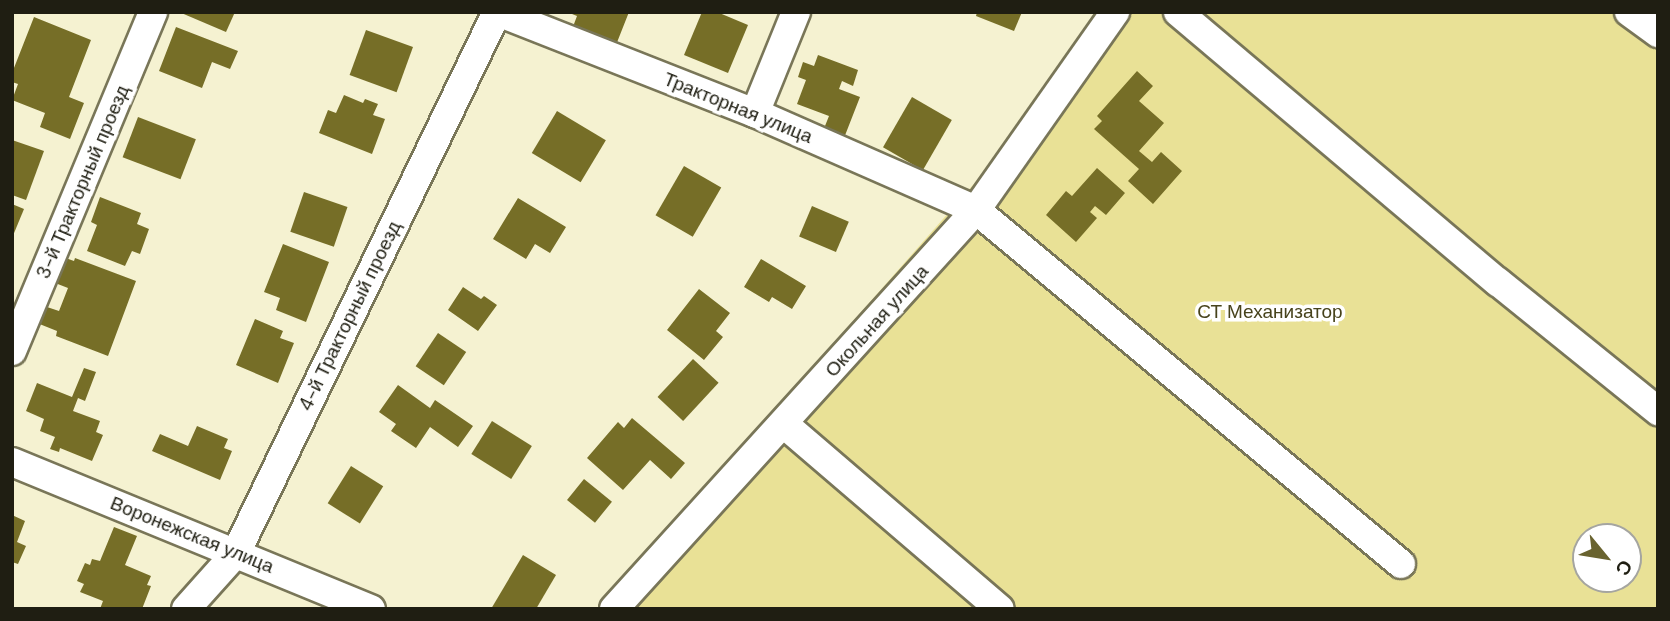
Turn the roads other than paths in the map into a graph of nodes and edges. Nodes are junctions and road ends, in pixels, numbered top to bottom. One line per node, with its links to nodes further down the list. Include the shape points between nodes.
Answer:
1 (153, 12): 10 (street, 3-й Тракторный проезд)
2 (497, 12): 8 (street, Тракторная улица); 14 (street, 4-й Тракторный проезд)
3 (796, 12): 8 (street)
4 (1115, 12): 9 (street, Окольная улица)
5 (1178, 12): 11 (street)
6 (1629, 12): 7 (street)
7 (1658, 33)
8 (755, 113): 9 (street, Тракторная улица)
9 (976, 210): 12 (street, Окольная улица); 15 (street, Тракторная улица)
10 (12, 351)
11 (1658, 411)
12 (784, 424): 18 (street, Окольная улица); 19 (street)
13 (12, 462): 14 (street, Воронежская улица)
14 (236, 553): 16 (street, 4-й Тракторный проезд); 17 (street, Воронежская улица)
15 (1401, 564)
16 (187, 609)
17 (371, 609)
18 (614, 609)
19 (1000, 609)

